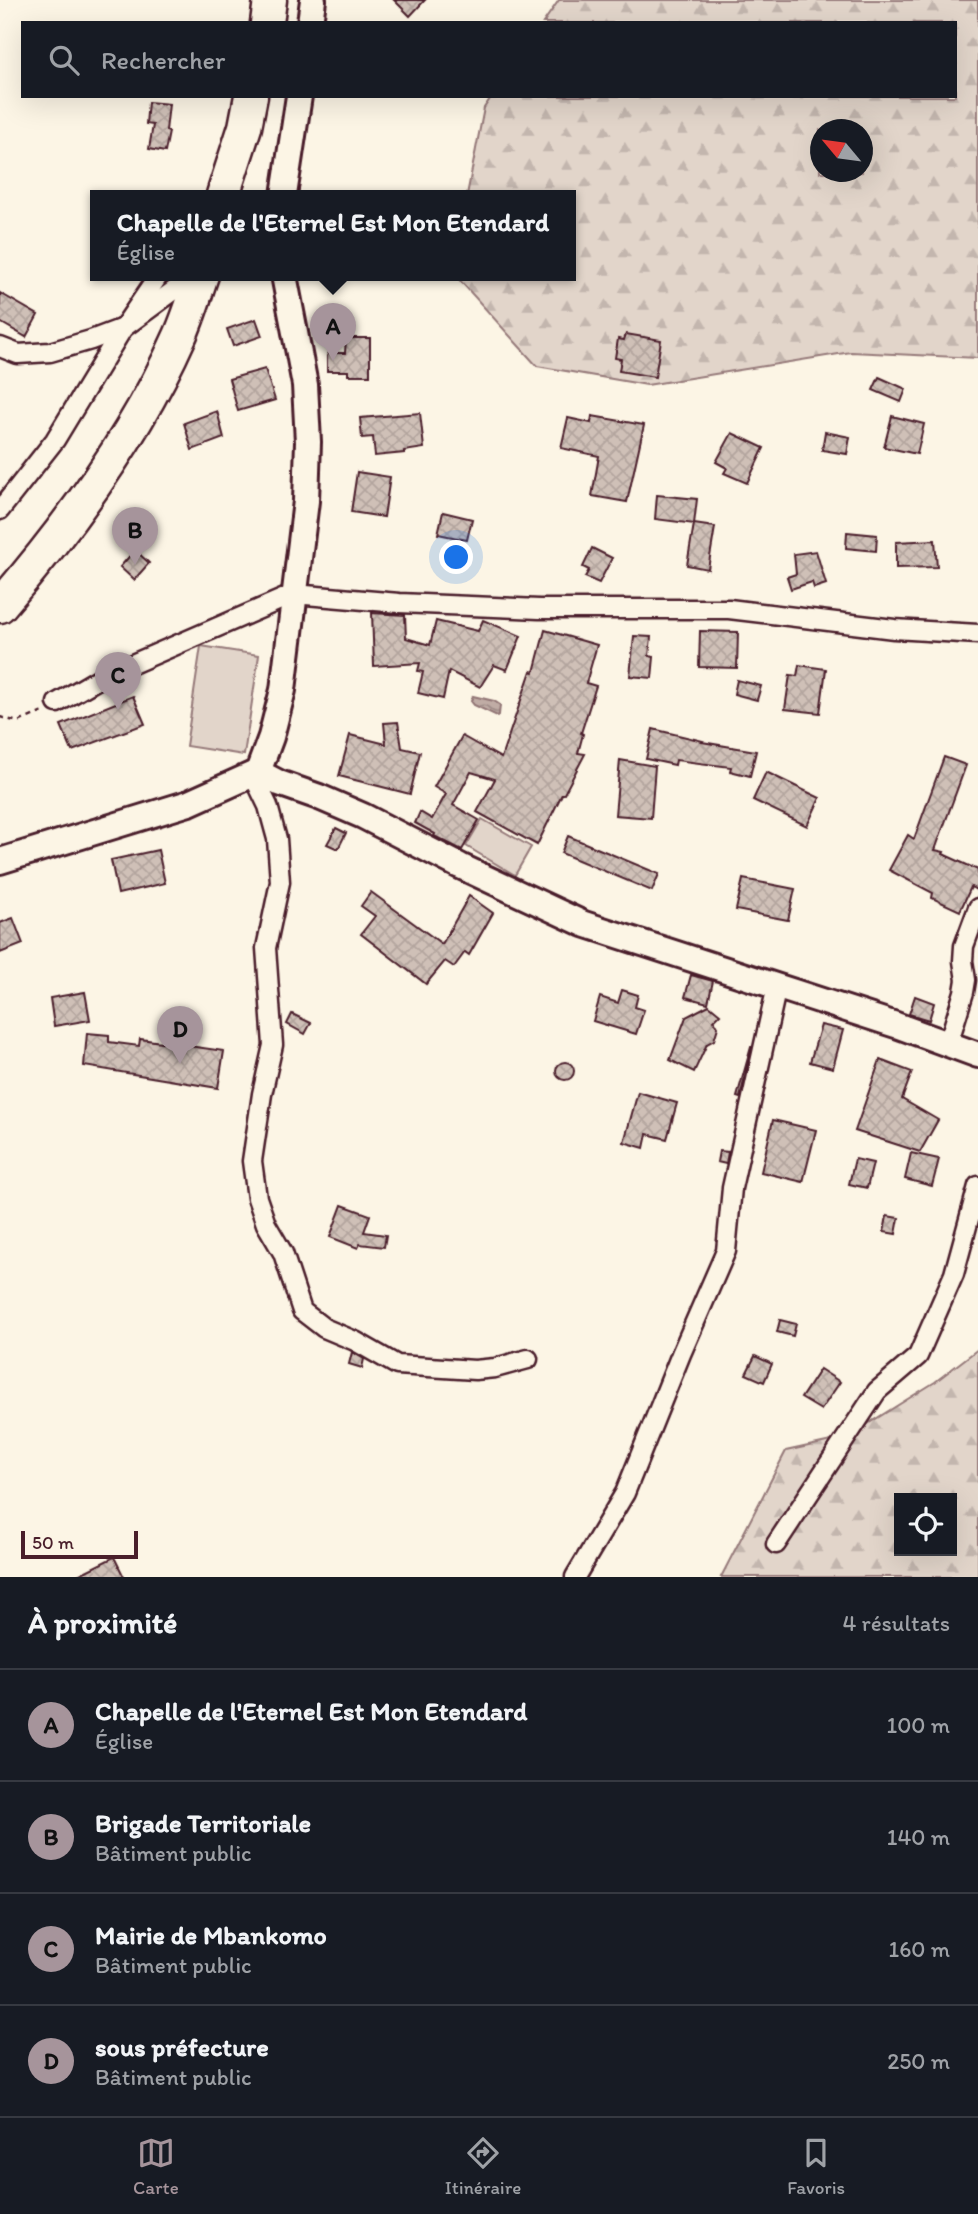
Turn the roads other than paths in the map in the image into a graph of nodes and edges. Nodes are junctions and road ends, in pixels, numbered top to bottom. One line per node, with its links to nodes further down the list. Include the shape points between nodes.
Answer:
1 (270, 0): 3 (highway)
2 (313, 0): 4 (street)
3 (267, 21)
4 (310, 21)
5 (251, 98): 7 (highway)
6 (299, 98): 10 (street)
7 (245, 127): 8 (street); 9 (highway)
8 (211, 190)
9 (225, 190)
10 (285, 190)
11 (155, 281): 15 (street)
12 (187, 281): 15 (street)
13 (200, 281): 19 (highway, via 180,335 96,483)
14 (285, 281): 18 (street, via 305,385 308,442)
15 (123, 328): 16 (street, via 50,352 18,354); 17 (street, via 55,440)
16 (0, 347)
17 (0, 510)
18 (294, 594): 20 (street, via 539,609 729,610); 21 (street, via 100,678); 22 (street, via 282,690)
19 (0, 606)
20 (978, 634)
21 (57, 703)
22 (256, 774): 23 (street, via 189,803); 25 (street, via 363,816 584,924); 29 (street, via 277,839 280,882 266,948 272,1045 252,1161 257,1198 283,1253 302,1311 324,1328 397,1365 475,1370)
23 (0, 861)
24 (978, 908): 26 (street, via 964,946 966,980)
25 (777, 986): 26 (street); 31 (street, via 732,1188 726,1251 625,1493)
26 (948, 1044): 27 (street)
27 (978, 1055)
28 (978, 1186): 30 (street, via 954,1274 918,1356 877,1391)
29 (528, 1359)
30 (776, 1544)
31 (575, 1577)

